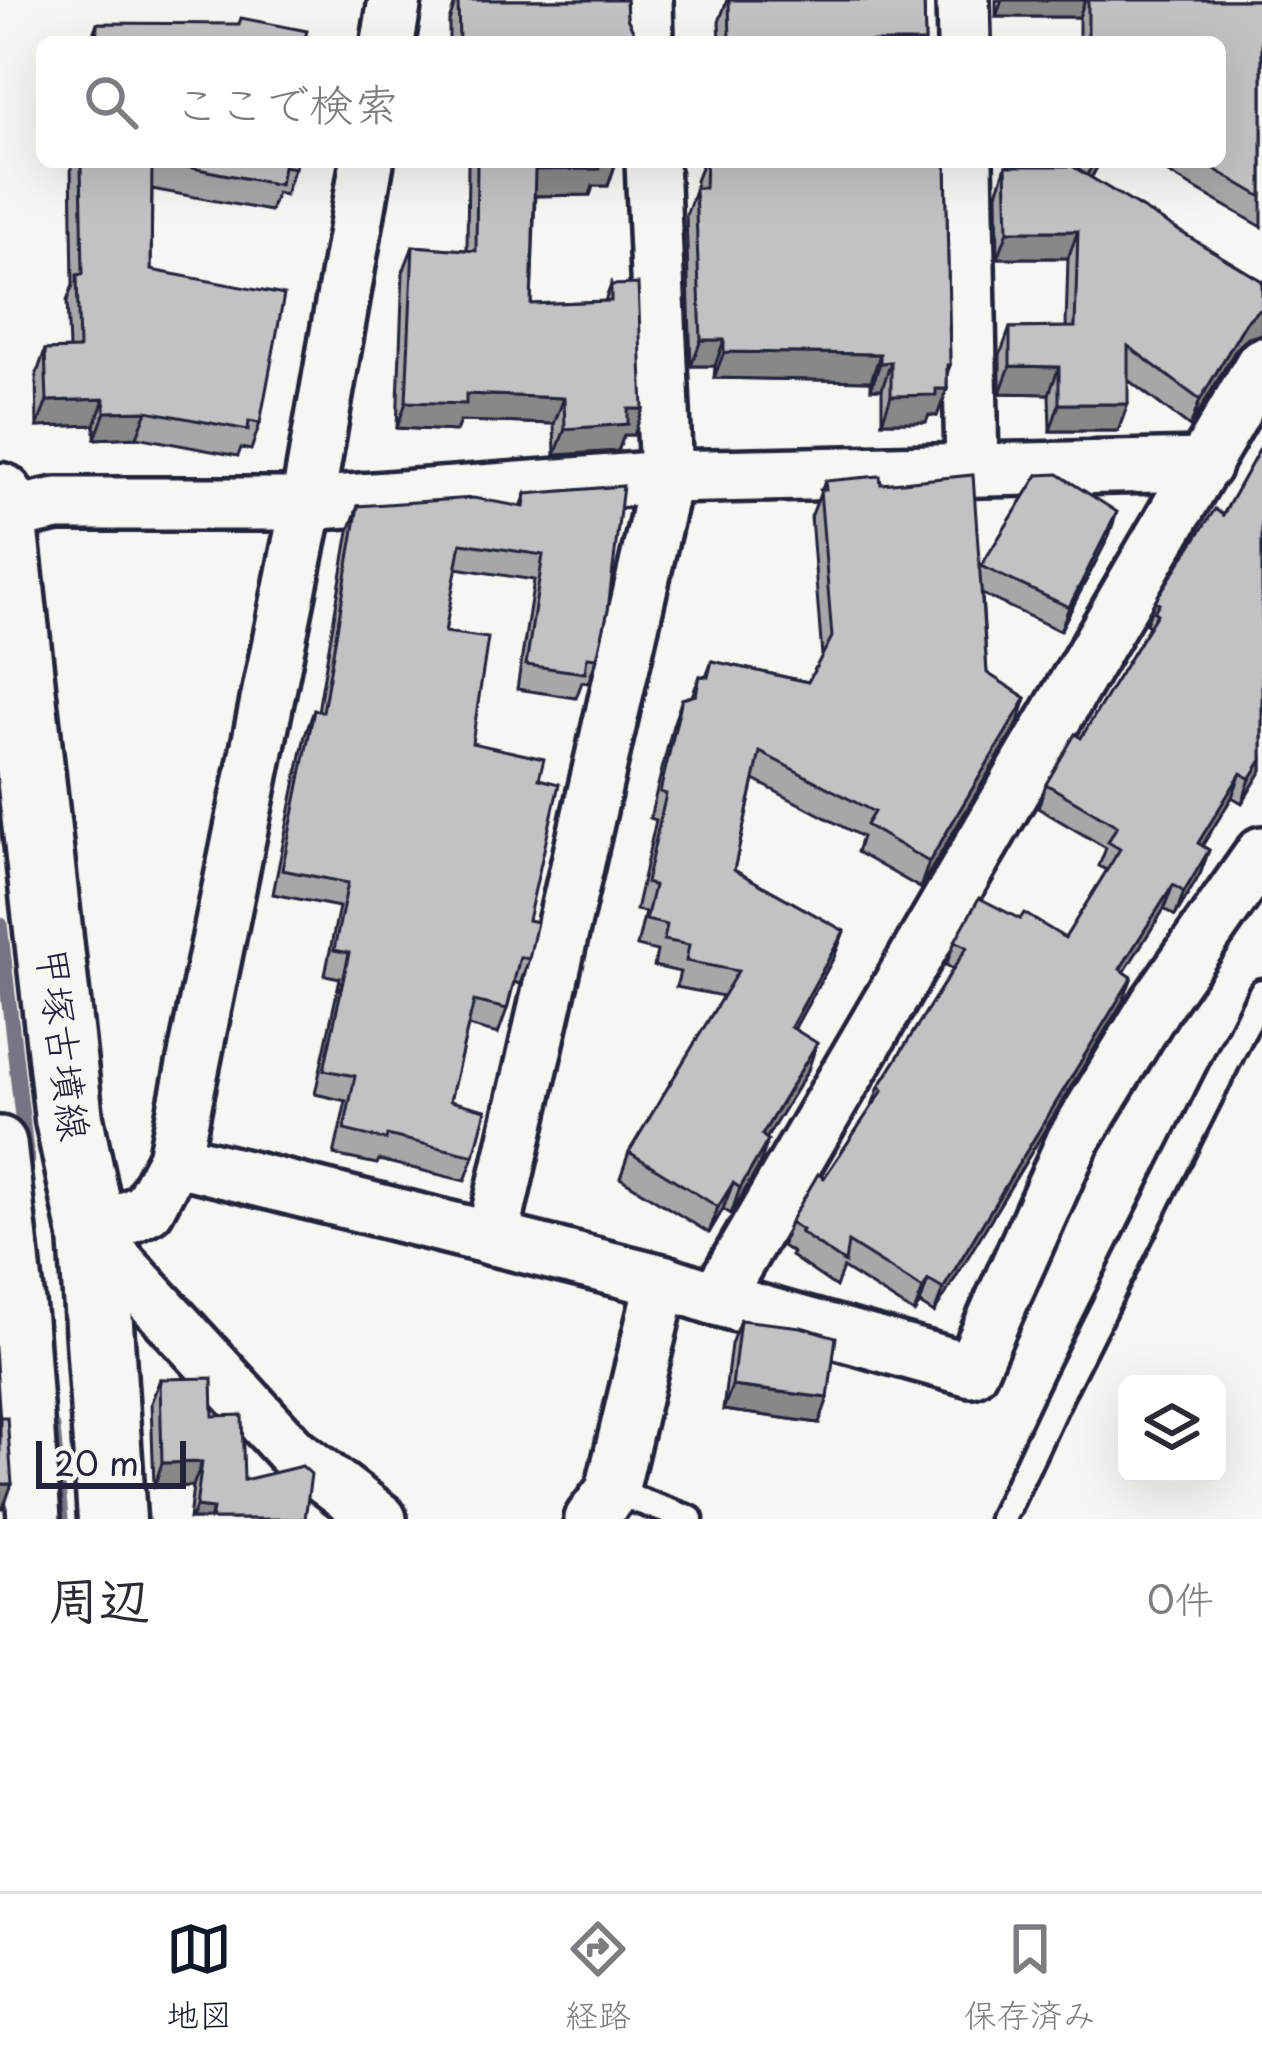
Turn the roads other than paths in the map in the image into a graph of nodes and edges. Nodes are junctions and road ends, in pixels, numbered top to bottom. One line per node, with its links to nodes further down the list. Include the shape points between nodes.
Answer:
1 (395, 0): 4 (street)
2 (646, 0): 5 (street)
3 (963, 0): 6 (street)
4 (389, 36)
5 (647, 36)
6 (964, 36)
7 (366, 168): 14 (street)
8 (652, 168): 13 (street)
9 (966, 168): 12 (street)
10 (1262, 364): 11 (street)
11 (1204, 465): 12 (street); 23 (street)
12 (972, 470): 13 (street)
13 (666, 477): 14 (street); 21 (street)
14 (307, 503): 15 (street); 19 (street)
15 (1, 506): 18 (main road, 甲塚古墳線)
16 (1262, 853): 23 (street, via 1156,1004 1073,1142 971,1370)
17 (1262, 992): 29 (lane)
18 (25, 1122): 20 (main road, 甲塚古墳線); 25 (street, via 20,1320)
19 (174, 1159): 20 (street, via 148,1208); 21 (street)
20 (93, 1235): 26 (main road, 甲塚古墳線); 27 (street, via 292,1453)
21 (492, 1239): 22 (street)
22 (662, 1281): 23 (street); 24 (street)
23 (716, 1299)
24 (602, 1505): 28 (lane)
25 (34, 1519)
26 (112, 1519)
27 (380, 1519)
28 (690, 1519)
29 (1002, 1519)

